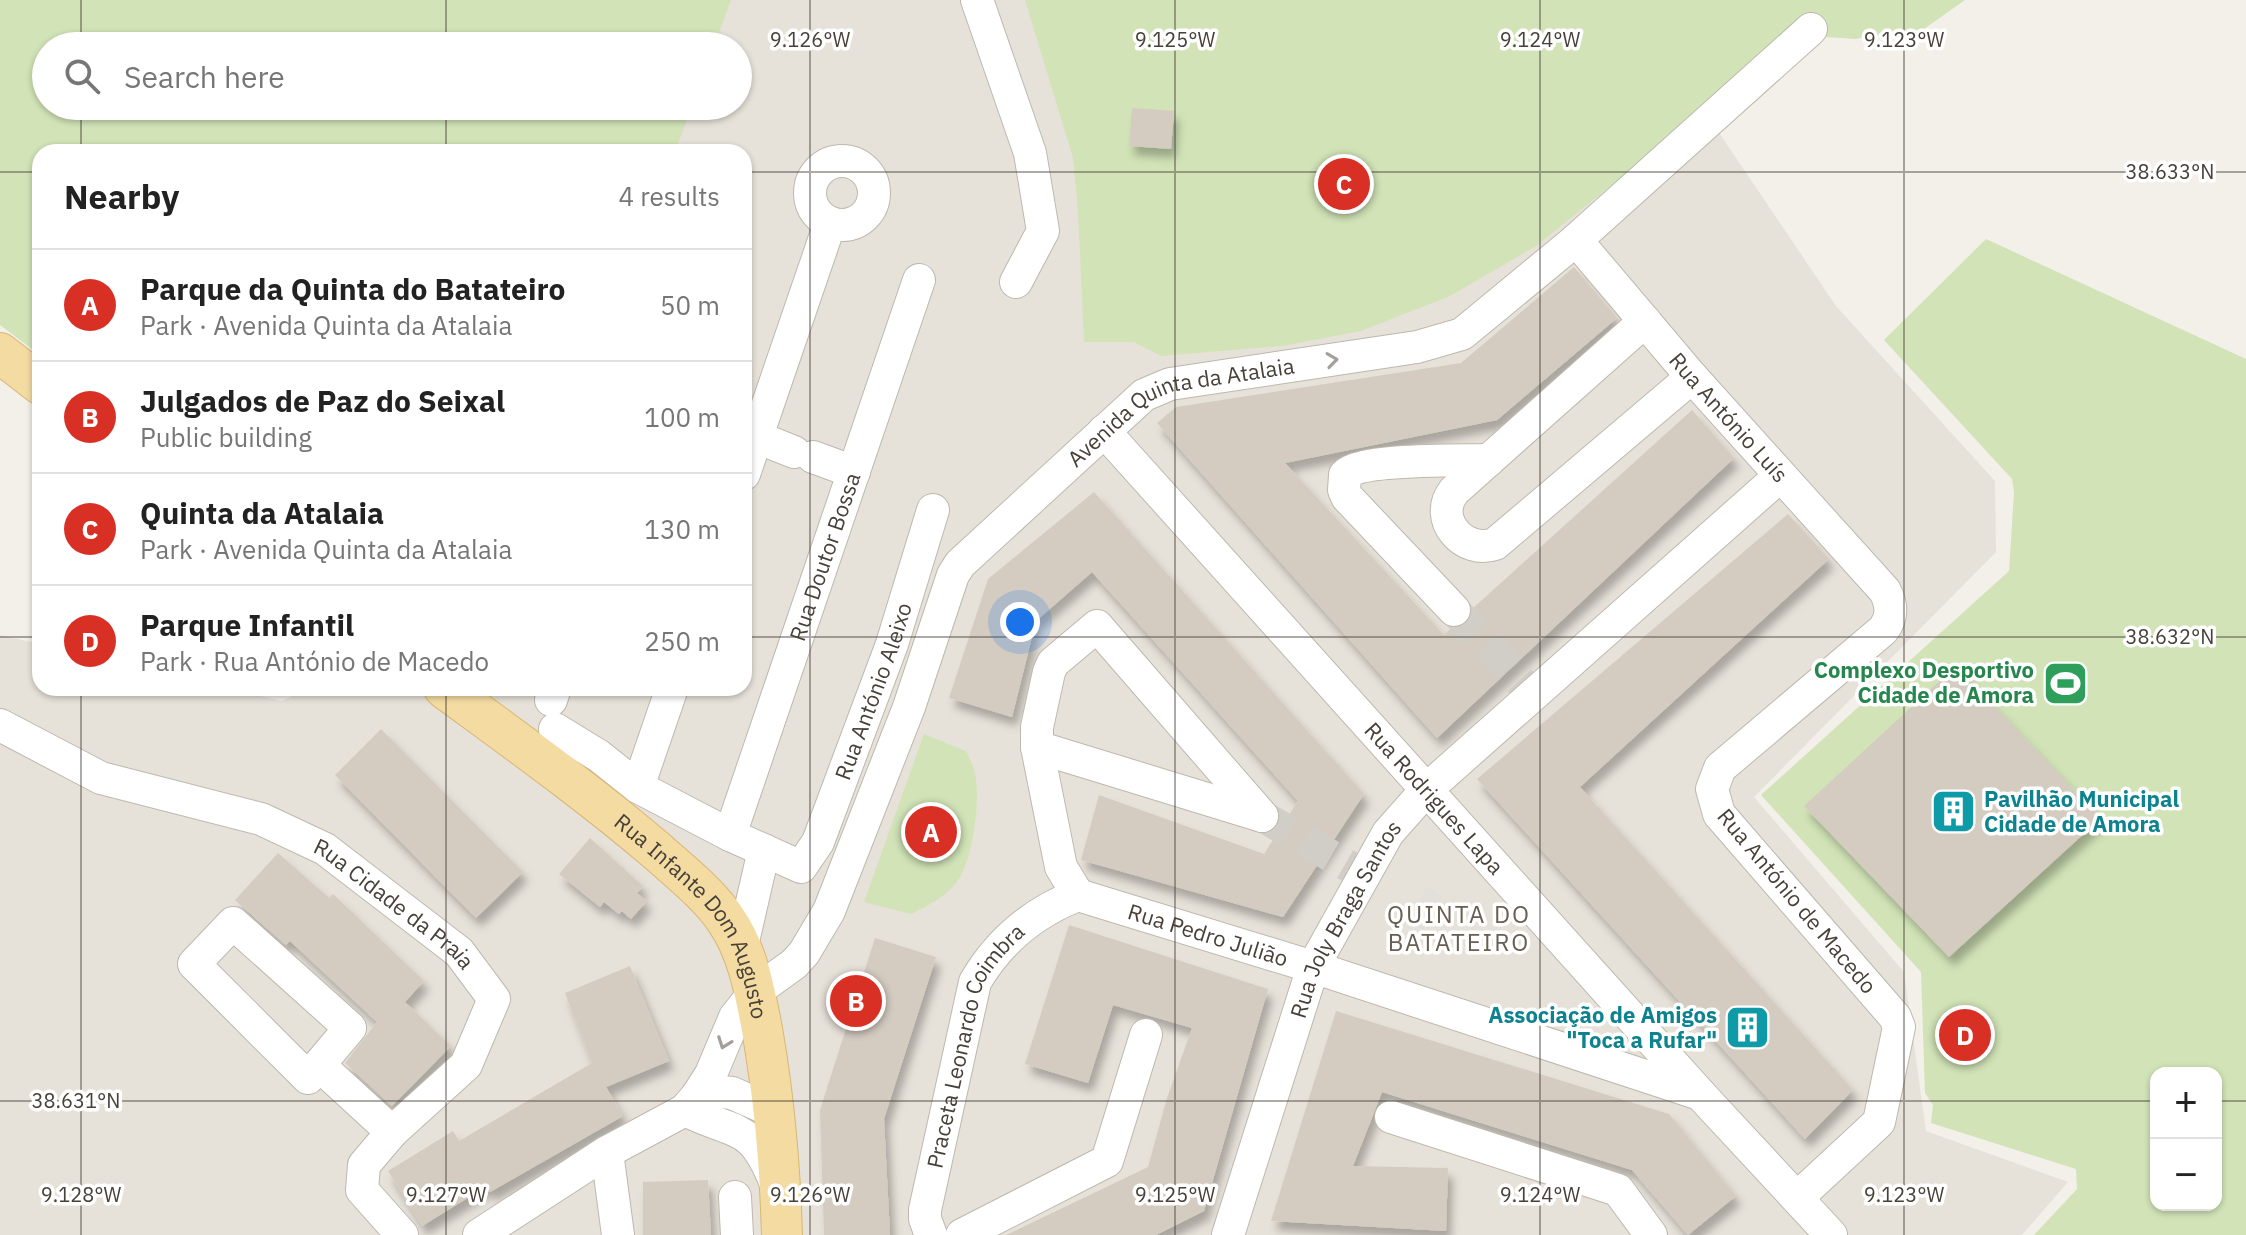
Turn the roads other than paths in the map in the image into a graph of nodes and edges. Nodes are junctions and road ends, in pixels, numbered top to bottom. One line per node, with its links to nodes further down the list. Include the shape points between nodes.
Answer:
1 (977, 0): 6 (street, via 1030,153 1043,231)
2 (1811, 29): 4 (street, Avenida Quinta da Atalaia)
3 (830, 223): 11 (street)
4 (1576, 240): 7 (street, Rua António Luís); 12 (street, Avenida Quinta da Atalaia, one-way to 4, via 1162,385 1449,340)
5 (919, 280): 15 (street, Rua Doutor Bossa)
6 (1016, 282)
7 (1645, 321): 9 (street, Rua António Luís); 14 (street)
8 (0, 353): 10 (main road)
9 (1692, 377): 14 (street, via 1501,539 1476,547 1452,529 1447,506 1454,491); 16 (street, Rua António Luís)
10 (32, 378)
11 (752, 430)
12 (1104, 431): 26 (street, Rua Rodrigues Lapa); 32 (street, Avenida Quinta da Atalaia, via 956,569 829,911 794,964)
13 (752, 436): 15 (street)
14 (1489, 460): 19 (street, via 1396,462 1345,475 1347,497)
15 (854, 472): 27 (street, Rua Doutor Bossa)
16 (1780, 476): 18 (street, Rua António Luís); 26 (street, Rua Joly Braga Santos)
17 (933, 510): 28 (street, Rua António Aleixo, via 892,644 818,842 801,867)
18 (1885, 591): 44 (street, Rua António de Macedo, via 1891,617 1883,630 1720,768 1712,789 1719,814 1899,1027 1879,1122)
19 (1454, 610)
20 (455, 696): 30 (main road, Rua Infante Dom Augusto, via 616,816 670,863 726,919)
21 (669, 696): 25 (street)
22 (554, 706): 25 (street, via 599,756)
23 (0, 725): 40 (street, Rua Cidade da Praia, via 101,778 261,819 325,849 459,952 494,999 466,1065)
24 (1037, 747): 24 (street, via 1097,765 1262,816 1097,626 1059,656 1049,672); 29 (street, via 1061,867)
25 (638, 787): 27 (street)
26 (1427, 789): 31 (street, Rua Joly Braga Santos, via 1388,833); 35 (street, Rua Rodrigues Lapa)
27 (730, 835): 28 (street)
28 (764, 850): 30 (street)
29 (1078, 895): 31 (street, Rua Pedro Julião); 50 (street, Praceta Leonardo Coimbra, via 1042,911 994,952 975,982 925,1210)
30 (741, 950): 32 (main road, Rua Infante Dom Augusto)
31 (1313, 967): 35 (street, Rua Pedro Julião); 52 (street, Rua Joly Braga Santos)
32 (755, 992): 36 (street, Avenida Quinta da Atalaia, one-way to 36, via 735,1017 711,1074); 37 (main road, Rua Infante Dom Augusto)
33 (1146, 1035): 51 (street, via 1107,1161)
34 (319, 1065): 34 (street, via 308,1078 194,964 233,923 350,1028); 40 (street)
35 (1701, 1095): 44 (street, Rua Rodrigues Lapa)
36 (691, 1103): 37 (street, via 711,1091 732,1093); 39 (street); 41 (street)
37 (775, 1112): 39 (street); 42 (main road, Rua Infante Dom Augusto)
38 (1391, 1117): 53 (street, via 1618,1190)
39 (724, 1124): 42 (street, via 756,1143)
40 (392, 1132): 45 (street, Rua Cidade da Praia, via 364,1165 362,1190)
41 (607, 1152): 46 (street); 47 (street)
42 (781, 1195): 49 (main road, Rua Infante Dom Augusto)
43 (735, 1197): 48 (street)
44 (1797, 1198): 54 (street, Rua Rodrigues Lapa)
45 (402, 1235)
46 (479, 1235)
47 (618, 1235)
48 (737, 1235)
49 (782, 1235)
50 (931, 1235)
51 (962, 1235)
52 (1228, 1235)
53 (1651, 1235)
54 (1831, 1235)

